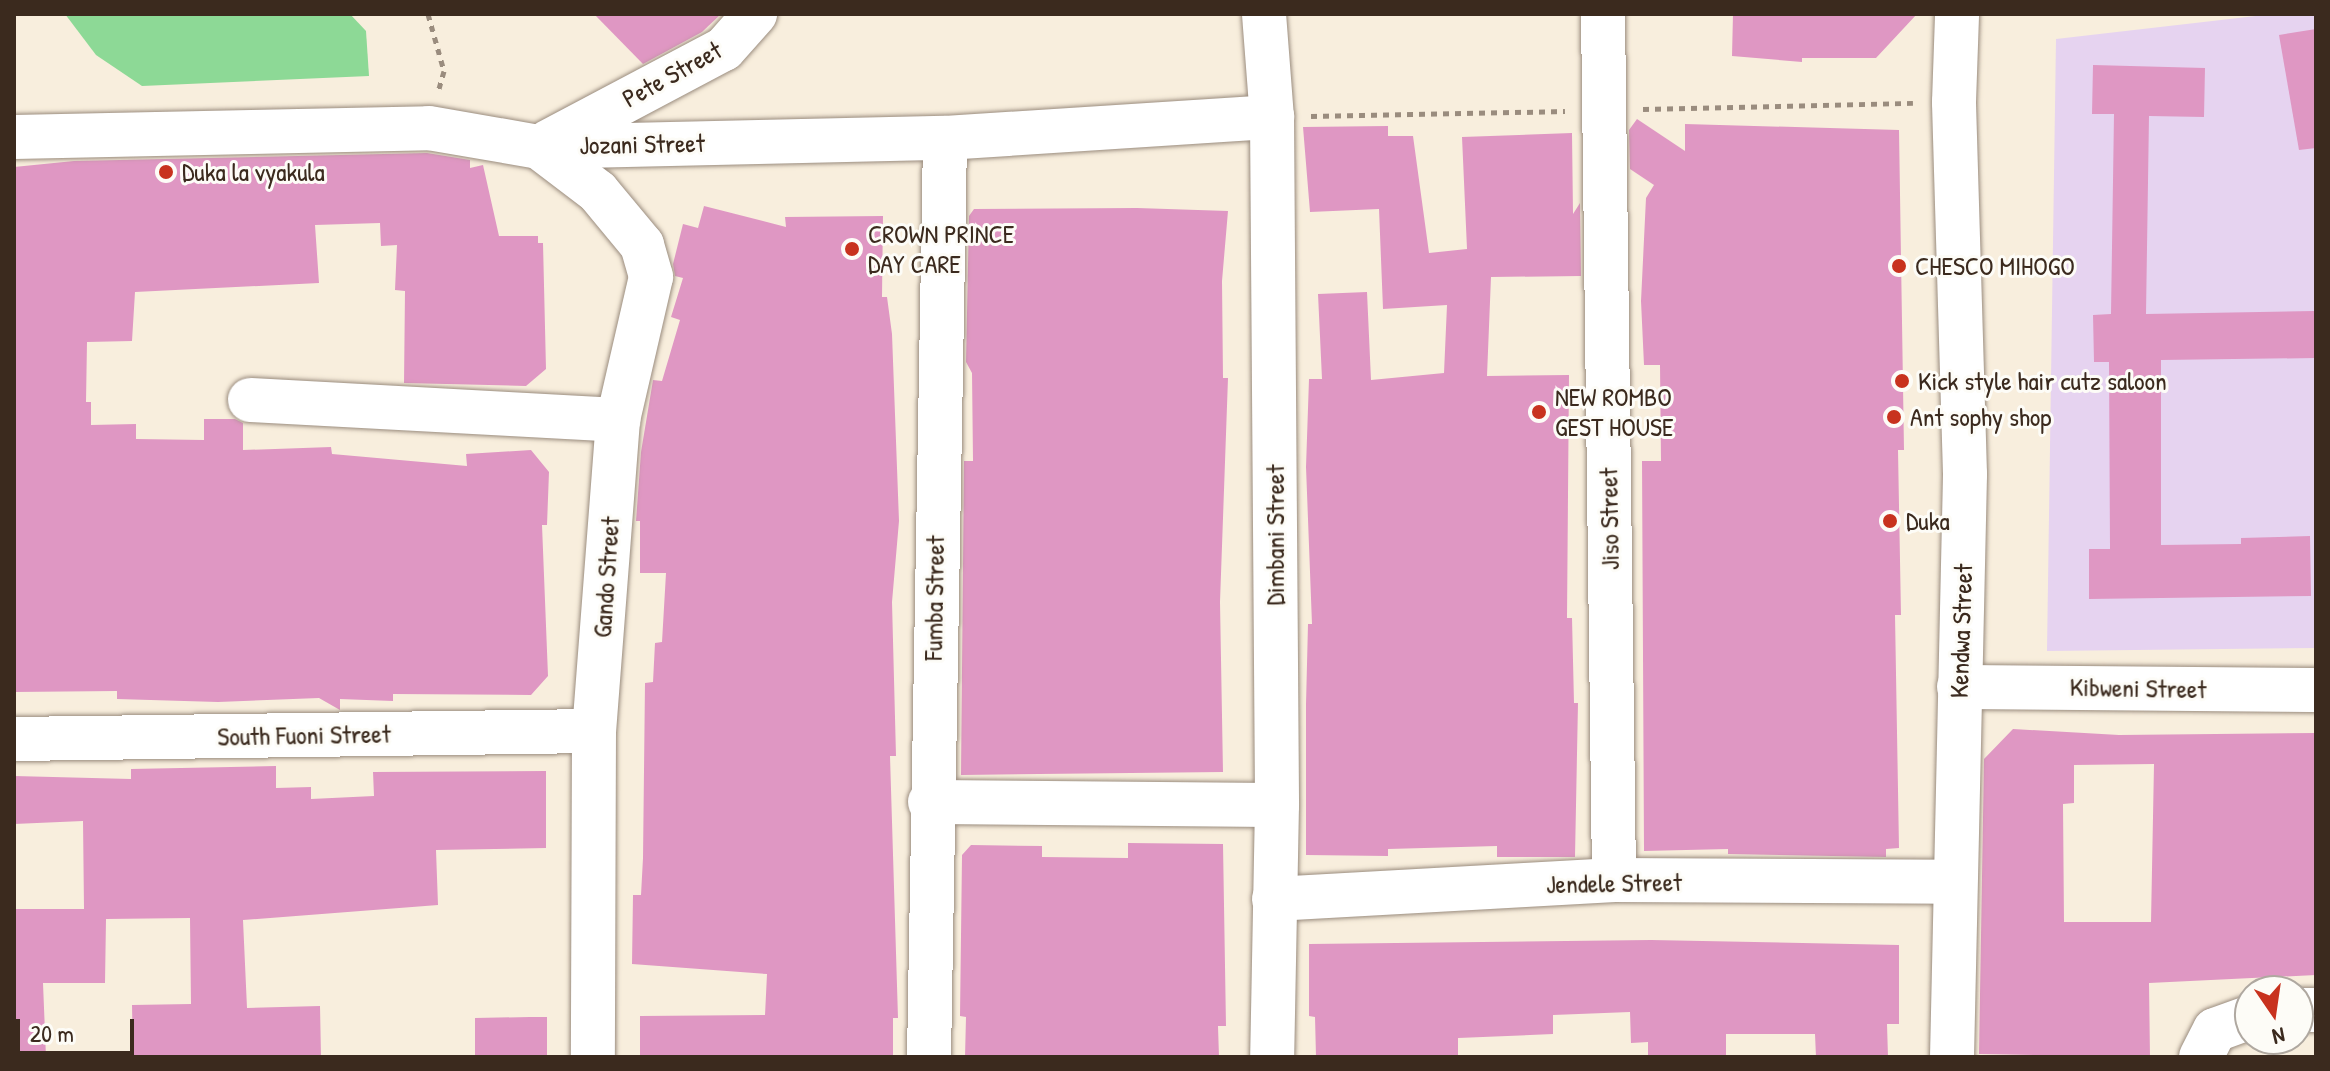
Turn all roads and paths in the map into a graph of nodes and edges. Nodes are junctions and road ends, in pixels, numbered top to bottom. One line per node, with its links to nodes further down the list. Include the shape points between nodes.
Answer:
1 (428, 14): 7 (path, via 444,71)
2 (755, 14): 10 (street, Pete Street, via 724,49)
3 (1264, 14): 6 (street, Dimbani Street)
4 (1603, 14): 19 (street, Jiso Street)
5 (1957, 14): 13 (street, Kendwa Street, via 1954,102 1965,474)
6 (1272, 117): 9 (street, Jozani Street); 18 (street, Dimbani Street)
7 (429, 128): 8 (street, Jozani Street); 10 (street, Jozani Street)
8 (14, 137)
9 (945, 138): 10 (street, Jozani Street); 17 (street, Fumba Street)
10 (539, 147): 12 (street, Gando Street, via 598,192 642,245 651,277)
11 (250, 400): 12 (street)
12 (618, 420): 15 (street, Gando Street)
13 (1959, 687): 14 (street, Kibweni Street); 20 (street, Kendwa Street)
14 (2316, 690)
15 (594, 731): 16 (street, South Fuoni Street); 23 (street, Gando Street)
16 (14, 739)
17 (930, 802): 18 (street); 24 (street, Fumba Street)
18 (1277, 805): 21 (street, Dimbani Street)
19 (1614, 880): 20 (street, Jendele Street); 21 (street, Jendele Street)
20 (1955, 882): 26 (street, Kendwa Street)
21 (1274, 899): 25 (street, Dimbani Street)
22 (2234, 1023): 27 (street, via 2215,1030)
23 (593, 1057)
24 (929, 1057)
25 (1272, 1057)
26 (1952, 1057)
27 (2201, 1057)

